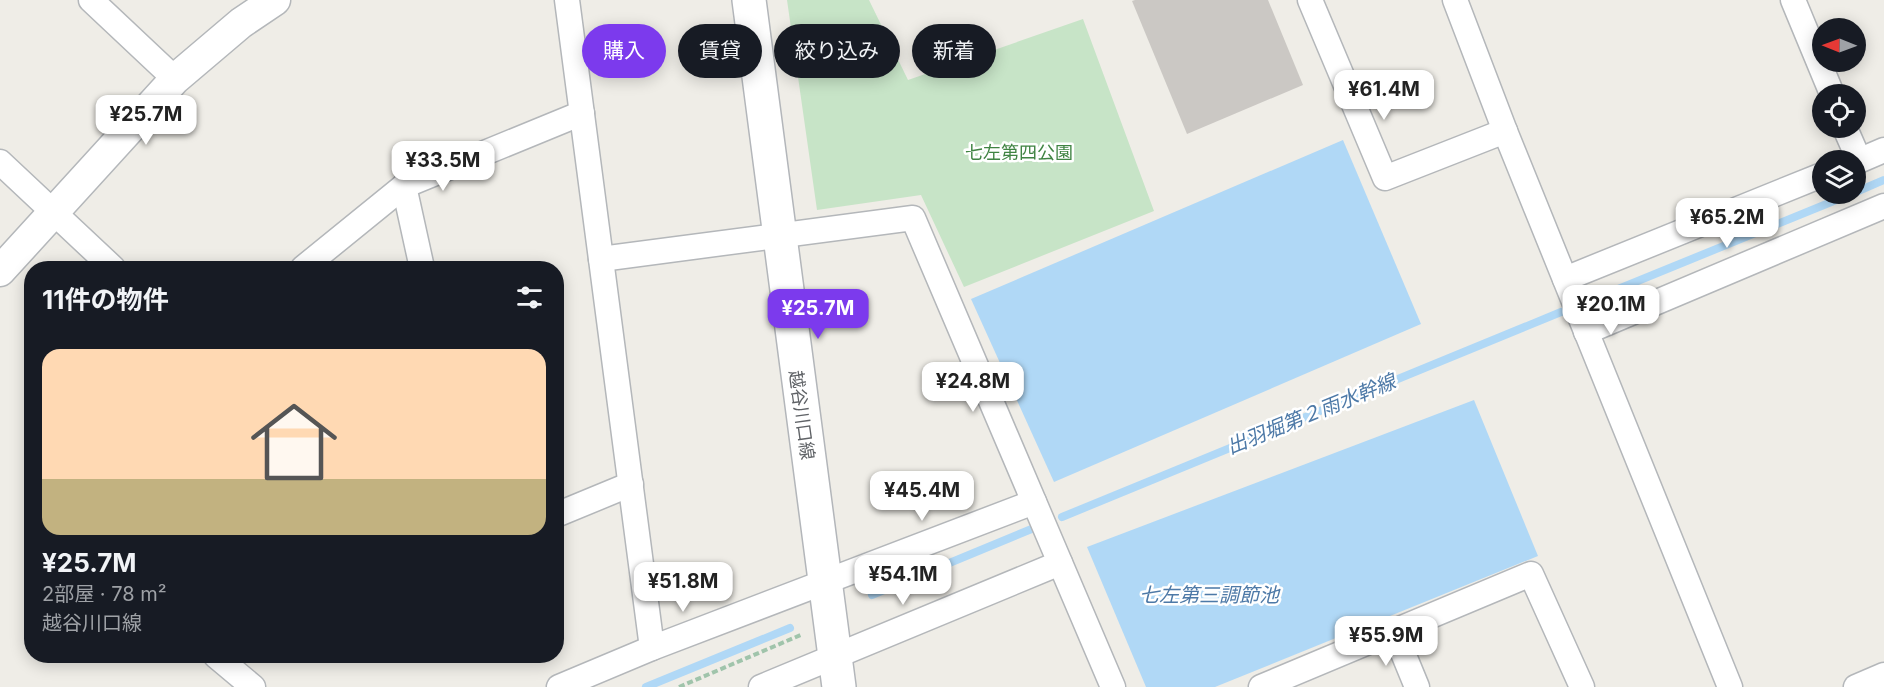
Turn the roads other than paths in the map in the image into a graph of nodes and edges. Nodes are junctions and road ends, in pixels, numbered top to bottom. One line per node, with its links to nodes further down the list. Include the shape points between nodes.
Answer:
1 (91, 0): 8 (street)
2 (275, 0): 8 (street, via 241,23)
3 (567, 0): 10 (street)
4 (749, 0): 19 (main road, 越谷川口線)
5 (1310, 0): 11 (street, via 1385,178)
6 (1455, 0): 11 (street)
7 (1793, 0): 9 (street)
8 (175, 79): 18 (street)
9 (1828, 84)
10 (582, 113): 16 (street); 20 (street)
11 (1505, 131): 25 (street)
12 (1884, 150): 13 (street)
13 (1866, 157)
14 (0, 162): 18 (street)
15 (1812, 179): 25 (street)
16 (404, 186): 22 (street); 23 (street)
17 (1884, 206): 26 (street)
18 (53, 213): 21 (street); 24 (street)
19 (778, 236): 20 (street); 28 (street, via 913,218); 31 (main road, 越谷川口線)
20 (601, 259): 27 (street)
21 (105, 261)
22 (312, 261)
23 (420, 261)
24 (0, 271)
25 (1565, 279): 26 (street)
26 (1586, 332): 44 (street)
27 (631, 484): 29 (street); 33 (street)
28 (1034, 502): 30 (street); 31 (street)
29 (564, 512)
30 (1060, 563): 35 (street); 40 (street)
31 (824, 581): 33 (street); 35 (main road, 越谷川口線)
32 (1394, 631): 41 (street); 42 (street); 43 (street, via 1531,574)
33 (652, 648): 38 (street)
34 (224, 663): 37 (street)
35 (837, 672): 39 (street)
36 (1884, 675): 45 (street)
37 (253, 687)
38 (560, 687)
39 (761, 687)
40 (1113, 687)
41 (1261, 687)
42 (1417, 687)
43 (1582, 687)
44 (1730, 687)
45 (1856, 687)

